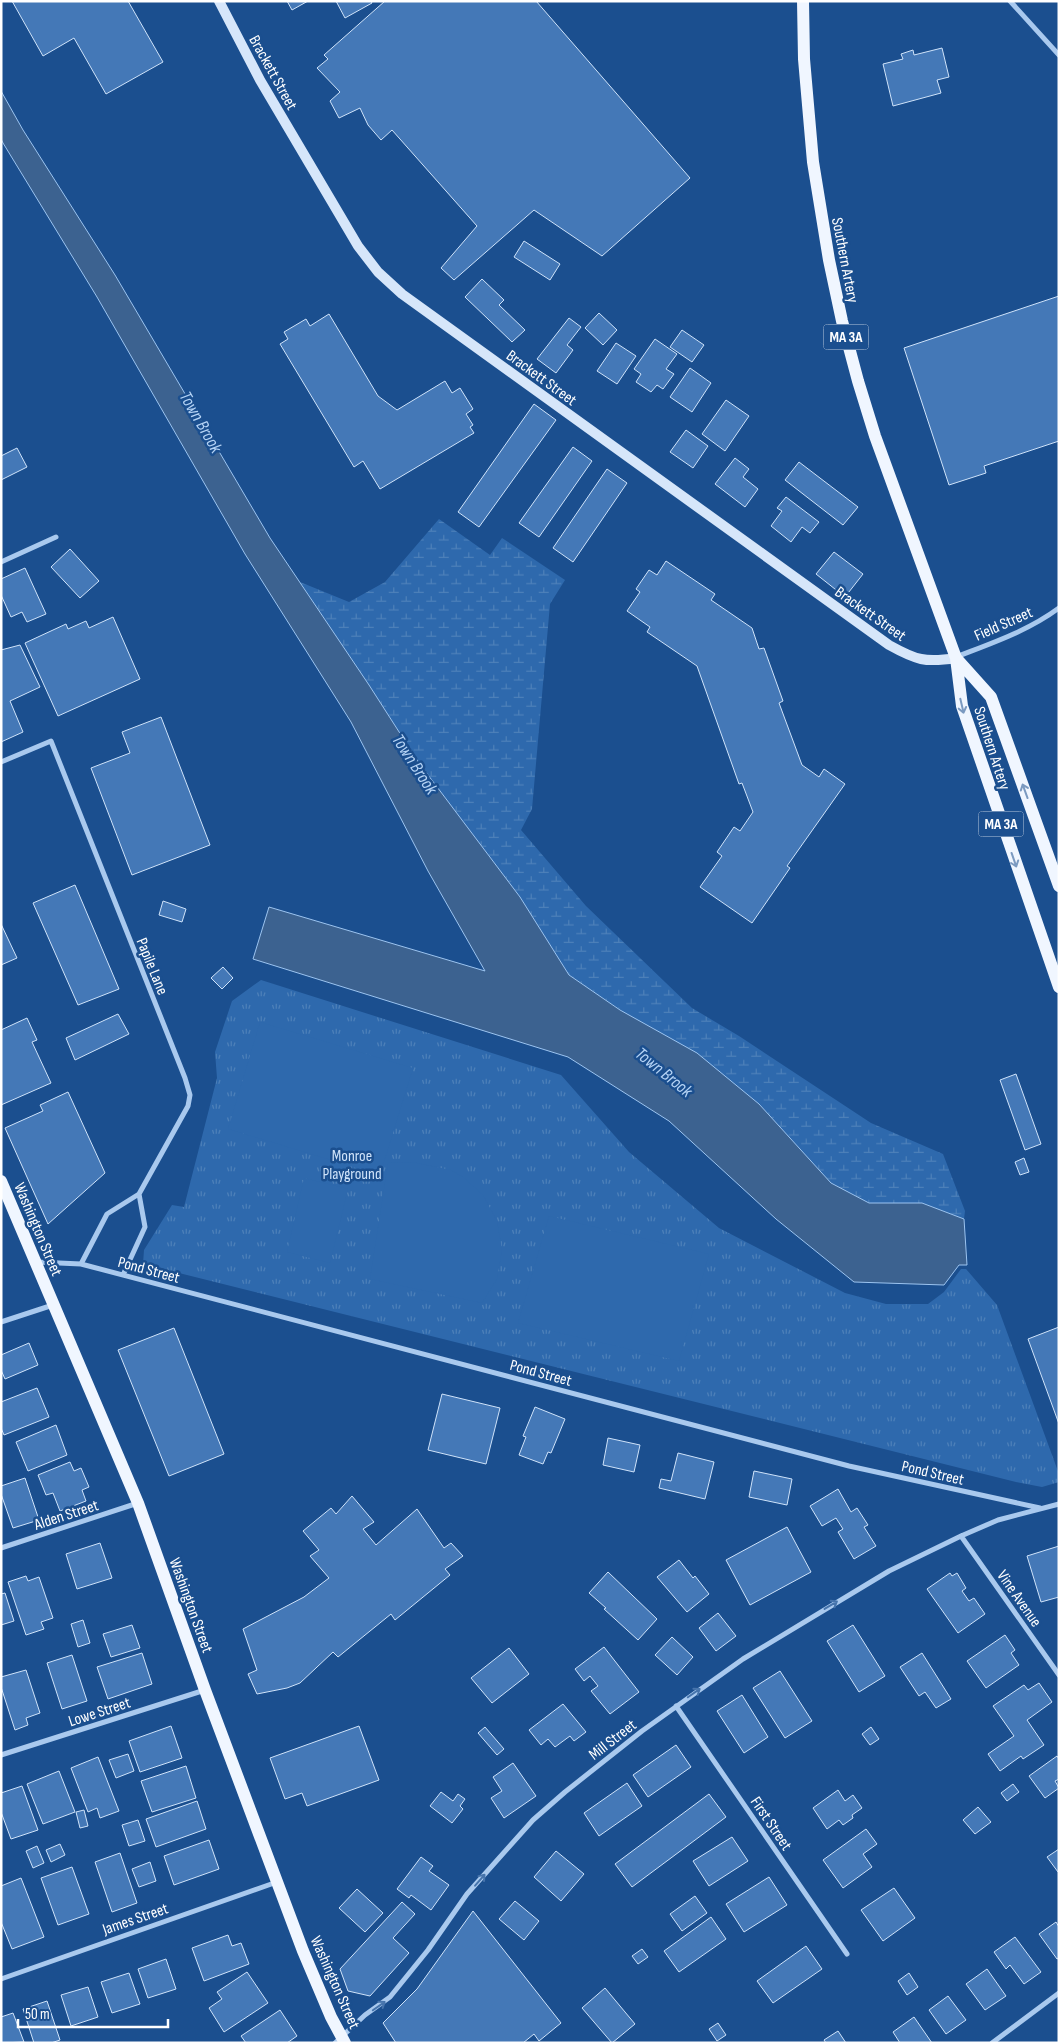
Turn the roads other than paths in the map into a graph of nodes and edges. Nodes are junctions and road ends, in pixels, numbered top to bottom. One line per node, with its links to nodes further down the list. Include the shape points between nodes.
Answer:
1 (219, 1): 8 (street, Brackett Street, via 260,80 358,246 378,272 402,294 889,645 911,657 932,662)
2 (803, 1): 8 (main road, Southern Artery / MA 3A, via 804,59 813,162 842,321 875,436)
3 (1010, 1): 4 (street)
4 (1059, 55)
5 (56, 538): 6 (street)
6 (1, 562)
7 (1059, 608): 8 (street, Field Street, via 1021,631)
8 (956, 658): 10 (main road, Southern Artery / MA 3A, one-way to 8, via 991,697); 11 (main road, Southern Artery / MA 3A, one-way to 11, via 962,706)
9 (1, 762): 13 (street, Papile Lane, via 51,741 190,1095 188,1106)
10 (1059, 886)
11 (1059, 987)
12 (1, 1181): 14 (main road, Washington Street)
13 (139, 1194): 15 (street, Papile Lane, via 107,1214); 16 (street, via 145,1227)
14 (36, 1262): 15 (street, Pond Street); 17 (main road, Washington Street)
15 (81, 1264): 16 (street, Pond Street)
16 (123, 1275): 21 (street, Pond Street, via 849,1466)
17 (54, 1305): 18 (street); 19 (main road, Washington Street)
18 (1, 1322)
19 (138, 1503): 23 (street, Alden Street); 25 (main road, Washington Street)
20 (1059, 1504): 21 (street, Pond Street)
21 (1040, 1508): 22 (street, Pond Street, via 998,1520)
22 (961, 1536): 24 (street, Vine Avenue); 26 (street, Mill Street, one-way to 22, via 743,1659 841,1599 888,1571)
23 (1, 1548)
24 (1059, 1675)
25 (205, 1690): 27 (street, Lowe Street); 28 (main road, Washington Street)
26 (676, 1706): 29 (street, First Street); 32 (street, Mill Street, one-way to 26, via 365,2015 390,1997 467,1894 533,1820)
27 (1, 1755)
28 (277, 1882): 30 (street, James Street); 32 (main road, Washington Street)
29 (847, 1954)
30 (1, 1979)
31 (1059, 1994): 33 (street)
32 (341, 2041)
33 (992, 2043)

